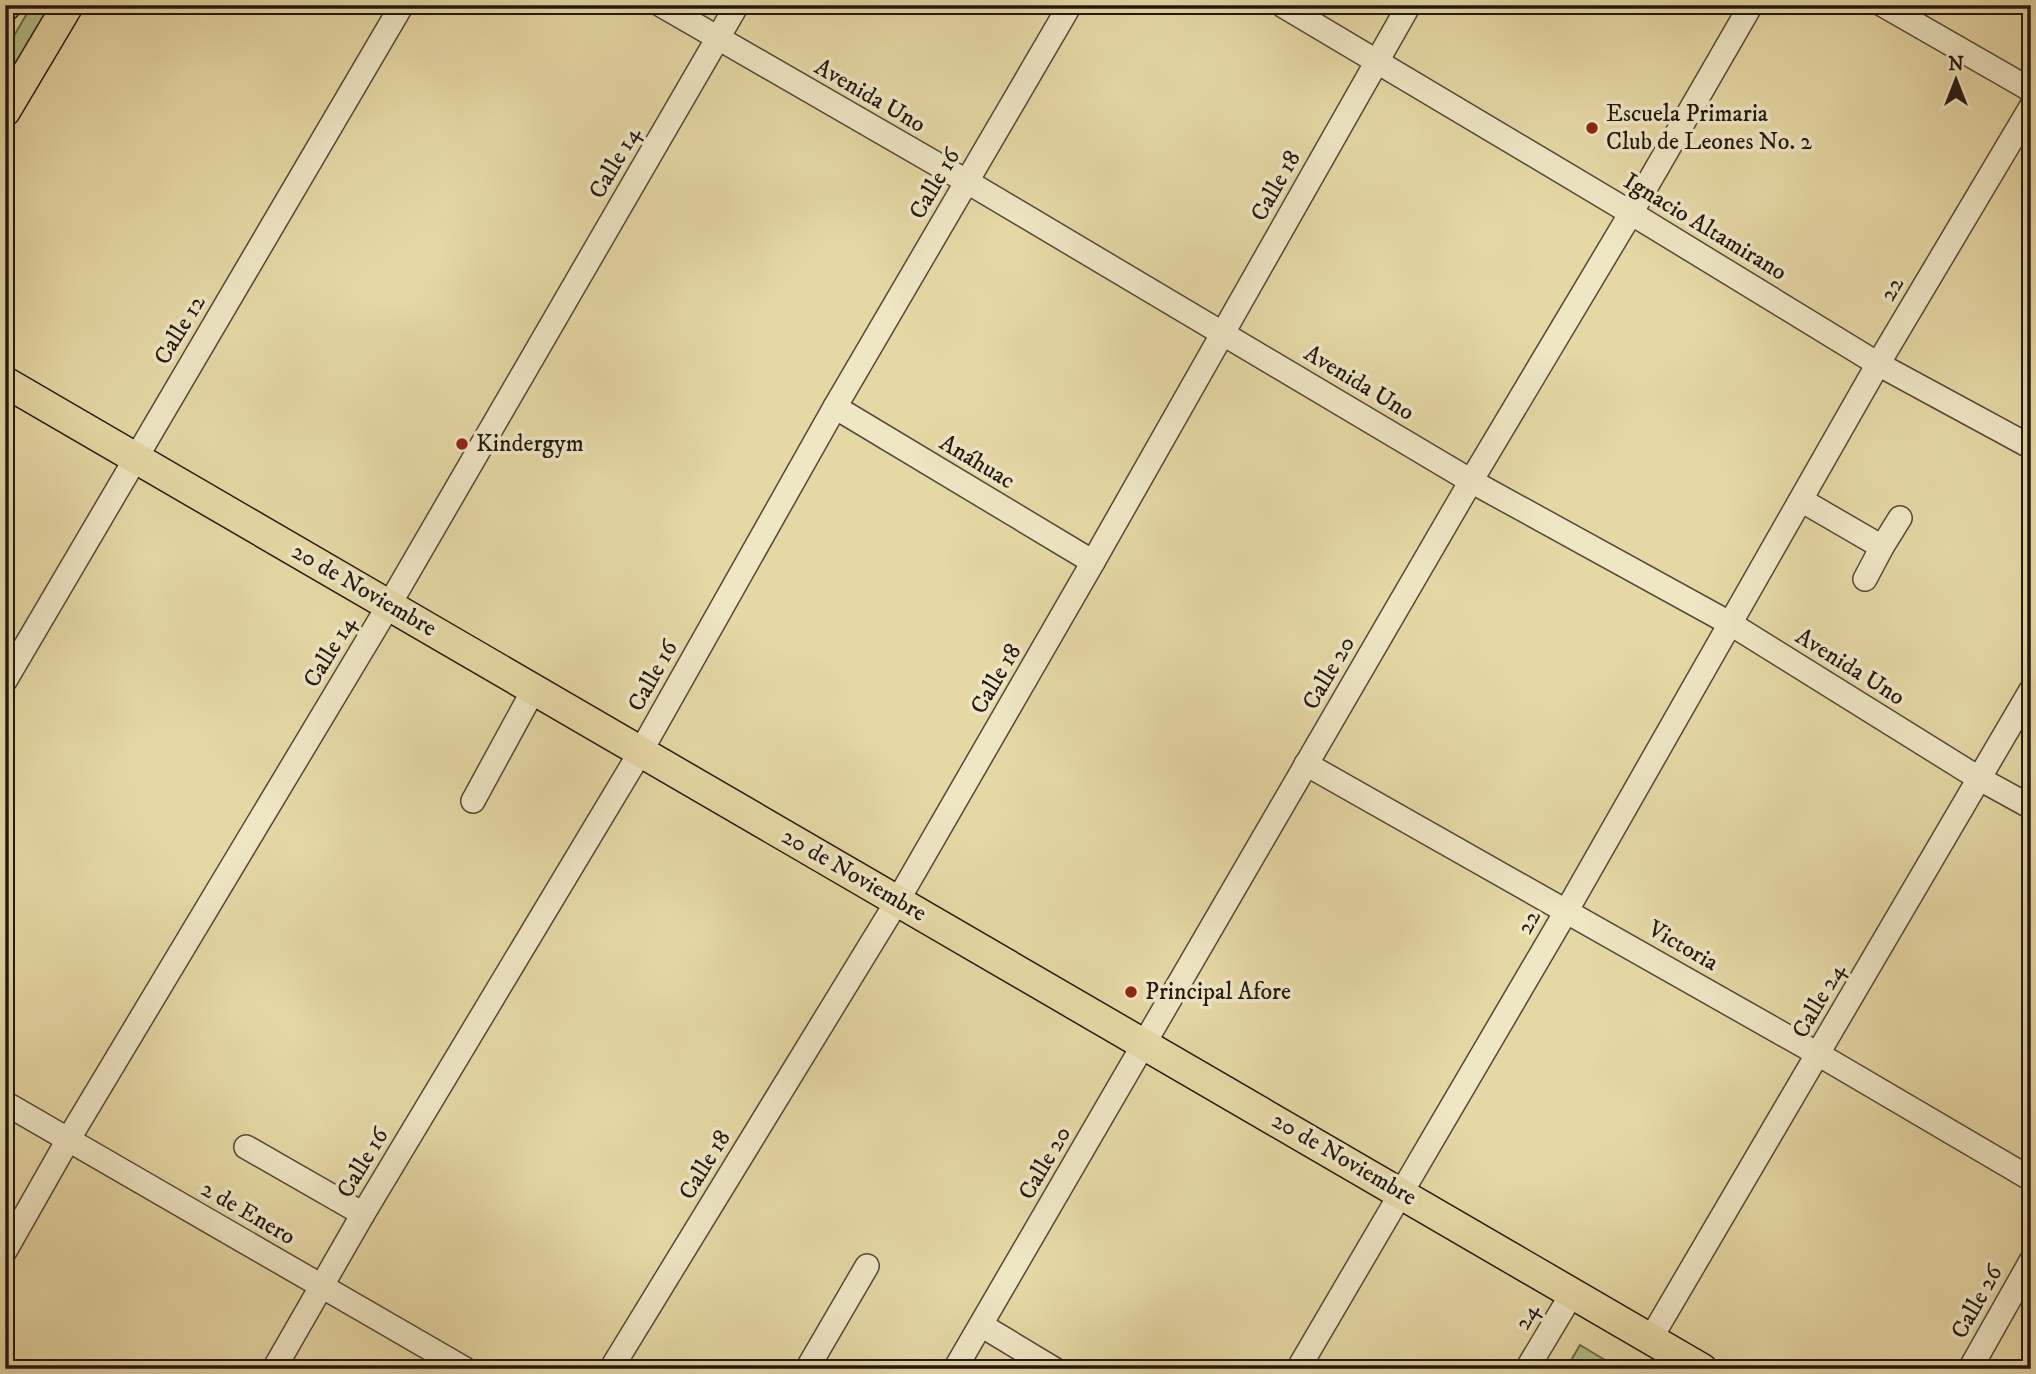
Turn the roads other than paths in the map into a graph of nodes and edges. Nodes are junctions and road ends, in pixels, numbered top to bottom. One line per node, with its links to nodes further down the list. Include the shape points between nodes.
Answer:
1 (68, 5): 14 (main road)
2 (402, 5): 22 (street, Calle 12)
3 (661, 5): 10 (street, Avenida Uno)
4 (737, 5): 10 (street, Calle 14)
5 (1070, 5): 15 (street, Calle 16)
6 (1282, 5): 11 (street, Ignacio Altamirano)
7 (1409, 5): 11 (street, Calle 18)
8 (1751, 5): 16 (street, Calle 20)
9 (1883, 5): 12 (street)
10 (718, 39): 15 (street, Avenida Uno); 29 (street, Calle 14)
11 (1376, 62): 16 (street, Ignacio Altamirano); 17 (street, Calle 18)
12 (2031, 90)
13 (2031, 107): 18 (street, 22)
14 (5, 111)
15 (966, 181): 17 (street, Avenida Uno); 20 (street, Calle 16)
16 (1631, 213): 18 (street, Ignacio Altamirano); 23 (street, Calle 20)
17 (1224, 333): 23 (street, Avenida Uno); 27 (street, Calle 18)
18 (1878, 364): 21 (street, Ignacio Altamirano); 24 (street, 22)
19 (5, 382): 22 (main road, 20 de Noviembre)
20 (835, 407): 27 (street, Anáhuac); 34 (street, Calle 16)
21 (2031, 447)
22 (135, 458): 29 (main road, 20 de Noviembre); 31 (street, Calle 12)
23 (1471, 481): 30 (street, Avenida Uno); 35 (street, Calle 20)
24 (1801, 500): 26 (street); 30 (street, 22)
25 (1900, 518): 26 (street)
26 (1882, 547): 28 (street)
27 (1093, 562): 39 (street, Calle 18)
28 (1865, 579)
29 (389, 605): 32 (main road, 20 de Noviembre); 44 (street, Calle 14)
30 (1731, 624): 36 (street, Avenida Uno); 40 (street, 22)
31 (5, 681)
32 (534, 689): 34 (main road, 20 de Noviembre); 37 (street)
33 (2031, 690): 36 (street, Calle 24)
34 (641, 751): 39 (main road, 20 de Noviembre); 48 (street, Calle 16)
35 (1307, 764): 40 (street, Victoria); 41 (street, Calle 20)
36 (1980, 779): 38 (street, Avenida Uno); 42 (street, Calle 24)
37 (473, 801)
38 (2031, 807)
39 (898, 900): 41 (main road, 20 de Noviembre); 58 (street, Calle 18)
40 (1567, 910): 42 (street, Victoria); 47 (street, 22)
41 (1145, 1044): 47 (main road, 20 de Noviembre); 54 (street, Calle 20)
42 (1818, 1054): 46 (street, Victoria); 55 (street, Calle 24)
43 (5, 1103): 44 (street, 2 de Enero)
44 (68, 1140): 49 (street, Calle 14); 52 (street, 2 de Enero)
45 (246, 1147): 48 (street)
46 (2031, 1179)
47 (1402, 1193): 53 (main road, 20 de Noviembre); 62 (street, 22)
48 (363, 1214): 52 (street, Calle 16)
49 (5, 1251)
50 (2031, 1261): 65 (street, Calle 26)
51 (867, 1266): 59 (street)
52 (322, 1285): 56 (street, Calle 16); 57 (street, 2 de Enero)
53 (1573, 1292): 55 (main road, 20 de Noviembre); 63 (street, 24)
54 (981, 1325): 60 (street, Calle 20); 61 (street)
55 (1651, 1338): 64 (main road, 20 de Noviembre)
56 (274, 1369)
57 (465, 1369)
58 (611, 1369)
59 (807, 1369)
60 (956, 1369)
61 (1054, 1369)
62 (1298, 1369)
63 (1527, 1369)
64 (1702, 1369)
65 (1970, 1369)

